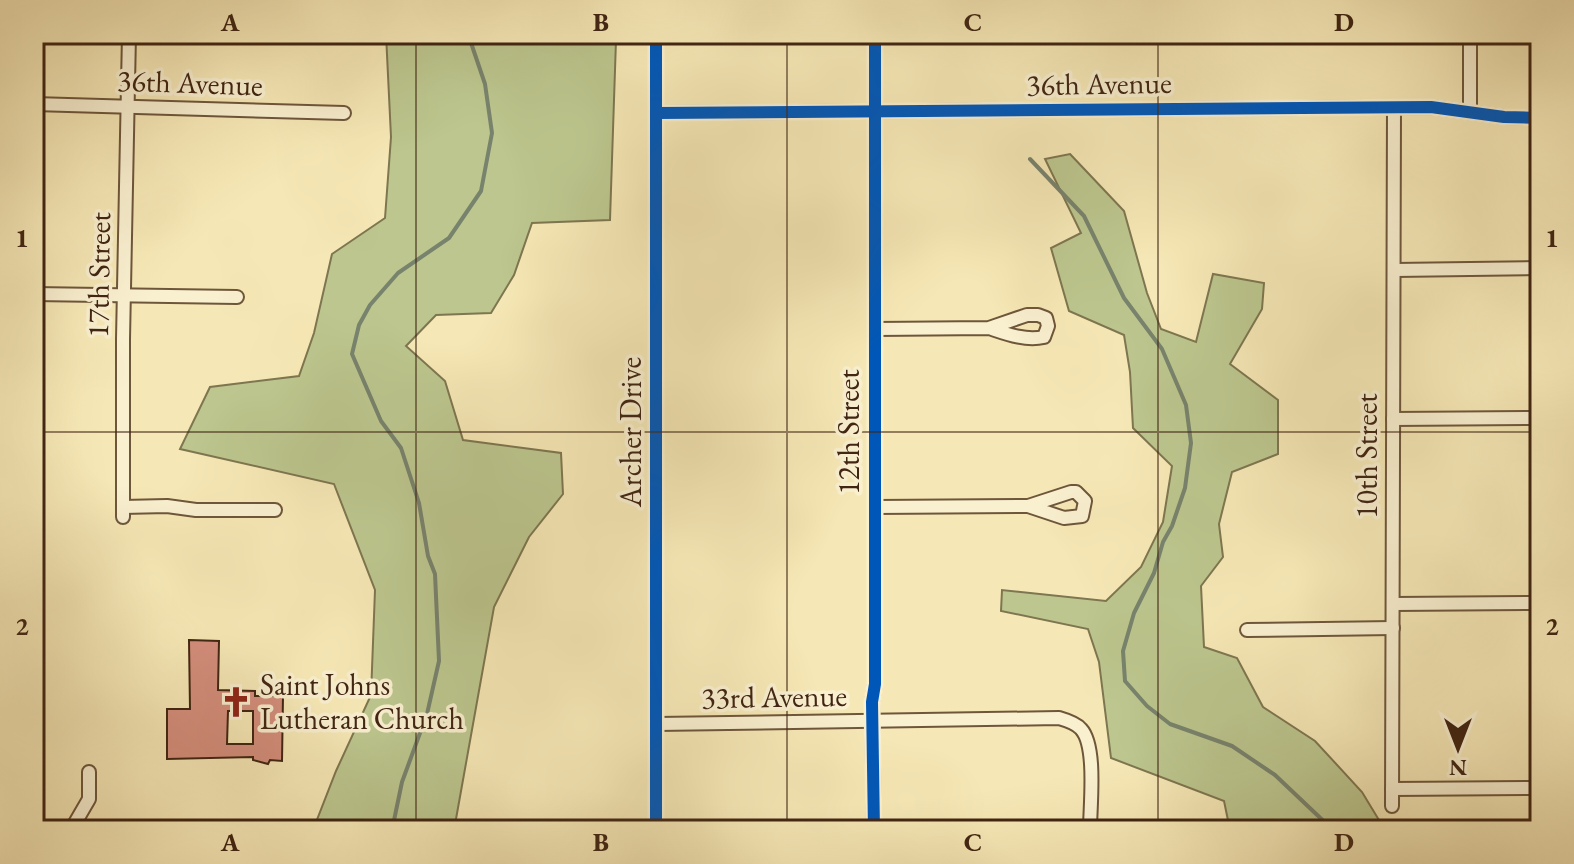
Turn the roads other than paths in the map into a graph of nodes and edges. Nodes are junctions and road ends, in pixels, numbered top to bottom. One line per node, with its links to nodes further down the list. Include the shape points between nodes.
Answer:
1 (129, 34): 6 (street, 17th Street)
2 (656, 34): 11 (street, Archer Drive)
3 (875, 34): 8 (street, 12th Street)
4 (1470, 34): 9 (street)
5 (34, 104): 6 (street, 36th Avenue)
6 (129, 107): 10 (street, 36th Avenue); 16 (street, 17th Street)
7 (1394, 107): 8 (street, 36th Avenue); 9 (street, 36th Avenue); 14 (street, 10th Street)
8 (876, 112): 11 (street, 36th Avenue); 19 (street, 12th Street)
9 (1470, 112): 12 (street, 36th Avenue)
10 (344, 113)
11 (657, 113): 30 (street, Archer Drive)
12 (1540, 118)
13 (1540, 268): 14 (street)
14 (1395, 270): 21 (street, 10th Street)
15 (34, 294): 16 (street)
16 (124, 296): 17 (street); 24 (street, 17th Street, via 123,512 167,506)
17 (237, 297)
18 (989, 328): 19 (street)
19 (876, 329): 23 (street, 12th Street)
20 (1540, 418): 21 (street)
21 (1393, 419): 26 (street, 10th Street)
22 (1028, 506): 23 (street)
23 (875, 507): 29 (street, 12th Street)
24 (275, 510)
25 (1540, 603): 26 (street)
26 (1393, 604): 27 (street, 10th Street)
27 (1393, 628): 28 (street); 33 (street, 10th Street)
28 (1247, 630)
29 (873, 722): 30 (street, 33rd Avenue); 37 (street, 12th Street); 38 (street, 33rd Avenue, via 1059,718 1087,737)
30 (657, 724): 36 (street, Archer Drive)
31 (89, 772): 35 (street, via 89,799)
32 (1540, 788): 33 (street)
33 (1392, 789): 34 (street, 10th Street)
34 (1392, 806)
35 (71, 830)
36 (656, 830)
37 (874, 830)
38 (1090, 830)

